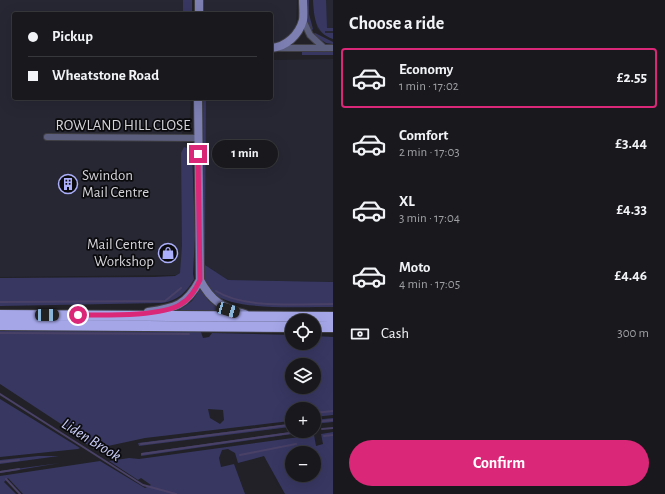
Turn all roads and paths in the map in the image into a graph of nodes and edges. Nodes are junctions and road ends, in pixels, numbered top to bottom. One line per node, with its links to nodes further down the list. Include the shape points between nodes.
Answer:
1 (199, 0): 3 (main road)
2 (303, 0): 4 (main road)
3 (199, 12)
4 (303, 20): 5 (main road, via 294,37); 6 (street, via 310,35)
5 (275, 48): 6 (street)
6 (324, 48): 7 (street)
7 (333, 48)
8 (198, 100): 10 (main road)
9 (47, 137): 10 (street, ROWLAND HILL CLOSE)
10 (198, 138): 11 (main road)
11 (200, 280): 13 (main road, via 190,297 177,307); 14 (main road, via 217,304)
12 (0, 315): 13 (highway)
13 (125, 316): 14 (highway)
14 (251, 316): 15 (highway)
15 (333, 317)
16 (0, 325): 17 (highway)
17 (285, 327)
18 (321, 327): 19 (highway)
19 (333, 327)

